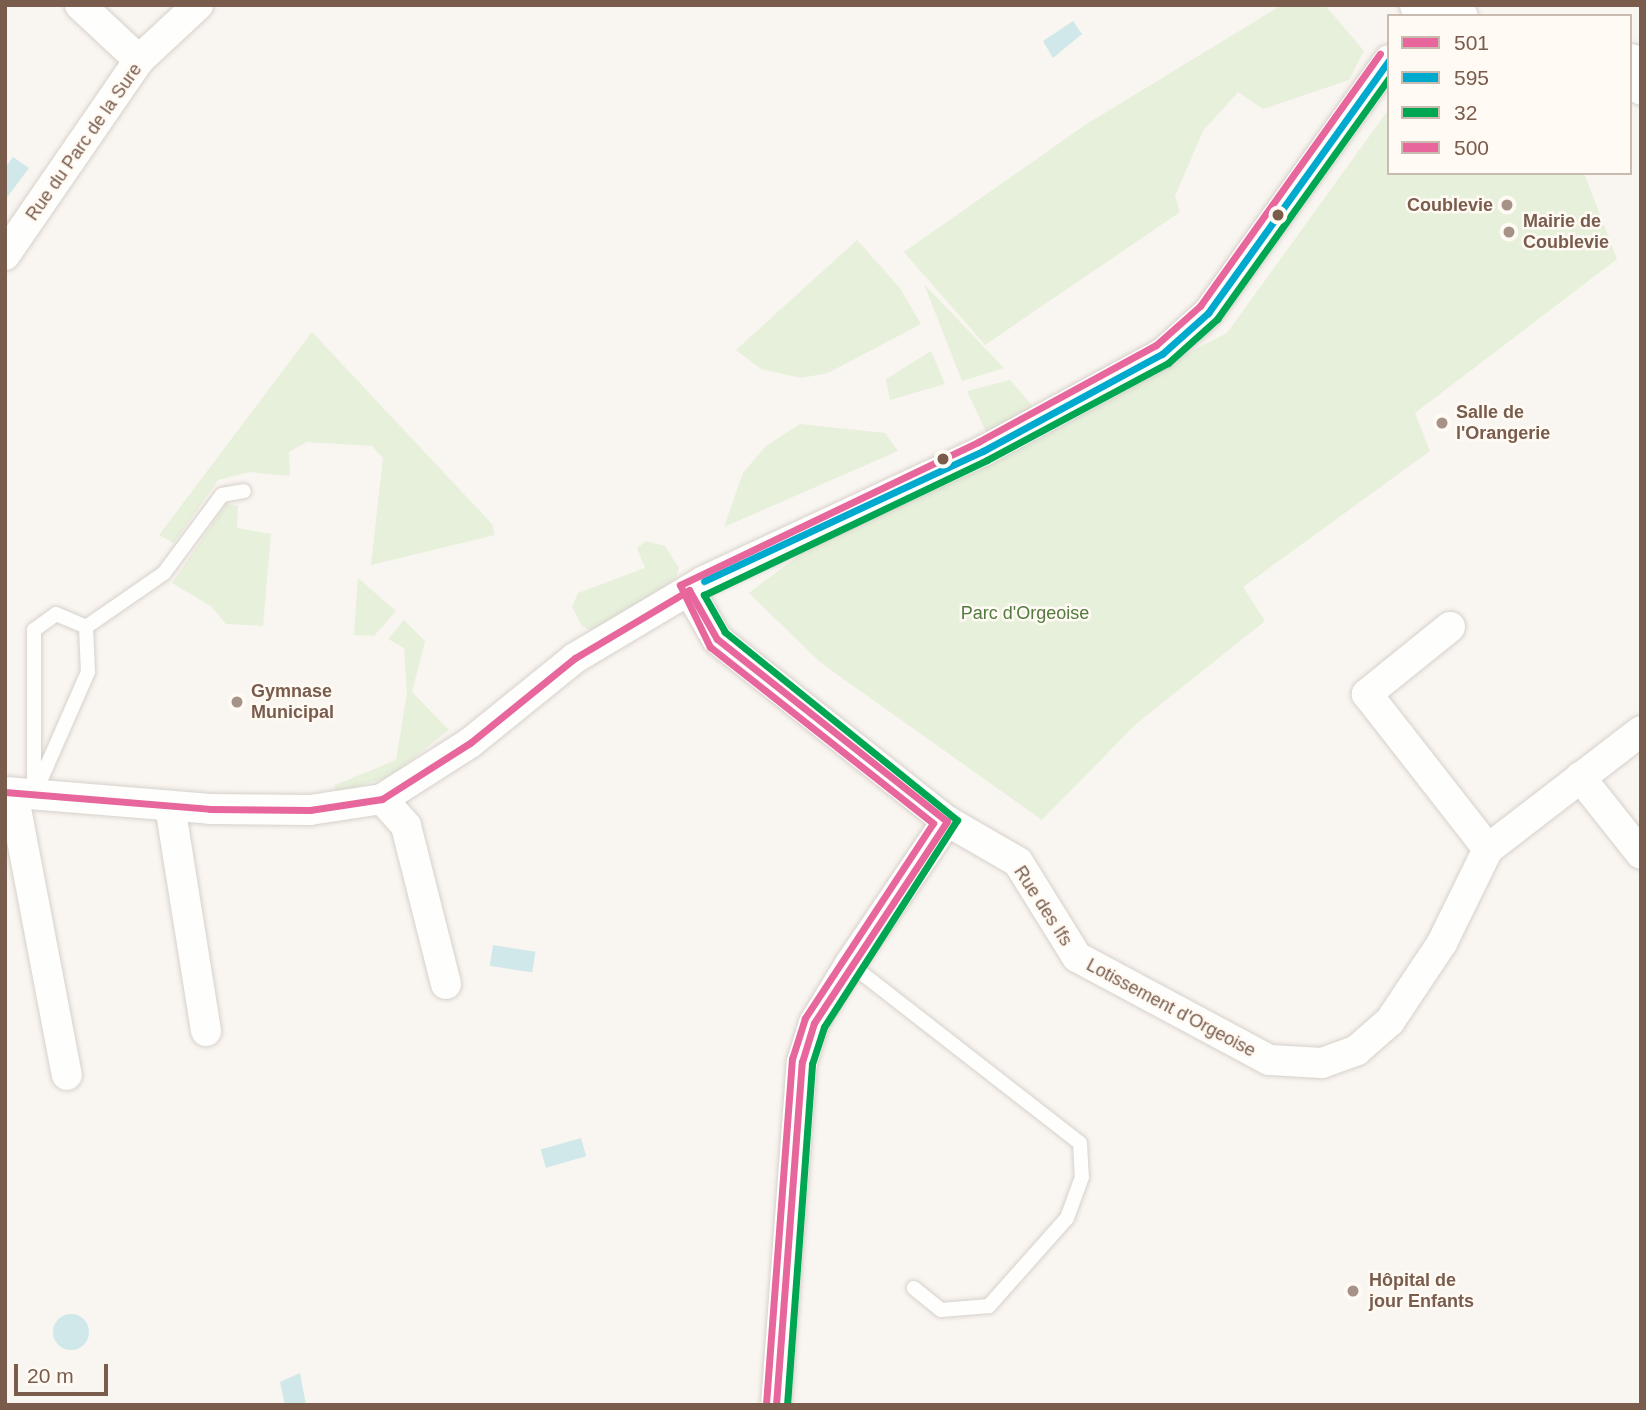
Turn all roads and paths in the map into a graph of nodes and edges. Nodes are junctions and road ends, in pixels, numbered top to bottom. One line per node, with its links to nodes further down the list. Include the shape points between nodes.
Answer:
1 (80, 5): 5 (street)
2 (198, 5): 5 (street, Rue du Parc de la Sure)
3 (1419, 5): 4 (main road)
4 (1451, 14)
5 (139, 60): 7 (street, Rue du Parc de la Sure)
6 (1387, 63): 9 (street, via 1208,313 1162,354 983,451)
7 (5, 255)
8 (244, 491): 10 (lane, via 222,495 164,573)
9 (689, 590): 15 (street, via 575,658 470,743); 17 (street, Rue des Ifs, via 717,639)
10 (86, 626): 14 (lane, via 88,673); 14 (lane, via 56,614 34,630)
11 (1451, 626): 18 (street, via 1367,694)
12 (1641, 731): 13 (street, Lotissement d'Orgeoise)
13 (1580, 777): 18 (street, Lotissement d'Orgeoise); 19 (street)
14 (17, 793): 16 (street); 24 (street)
15 (382, 799): 16 (street, via 310,810); 22 (street, via 406,827)
16 (170, 806): 23 (street)
17 (947, 821): 20 (street, Rue des Ifs, via 1018,862); 21 (street)
18 (1488, 849): 20 (street, Lotissement d'Orgeoise, via 1442,943 1390,1021 1357,1050 1322,1063 1269,1060)
19 (1641, 854)
20 (1077, 957)
21 (850, 964): 25 (lane, via 1080,1143 1082,1177 1067,1218 989,1306 941,1310); 26 (street, via 814,1023 802,1062)
22 (446, 984)
23 (206, 1031)
24 (67, 1075)
25 (914, 1288)
26 (776, 1405)

